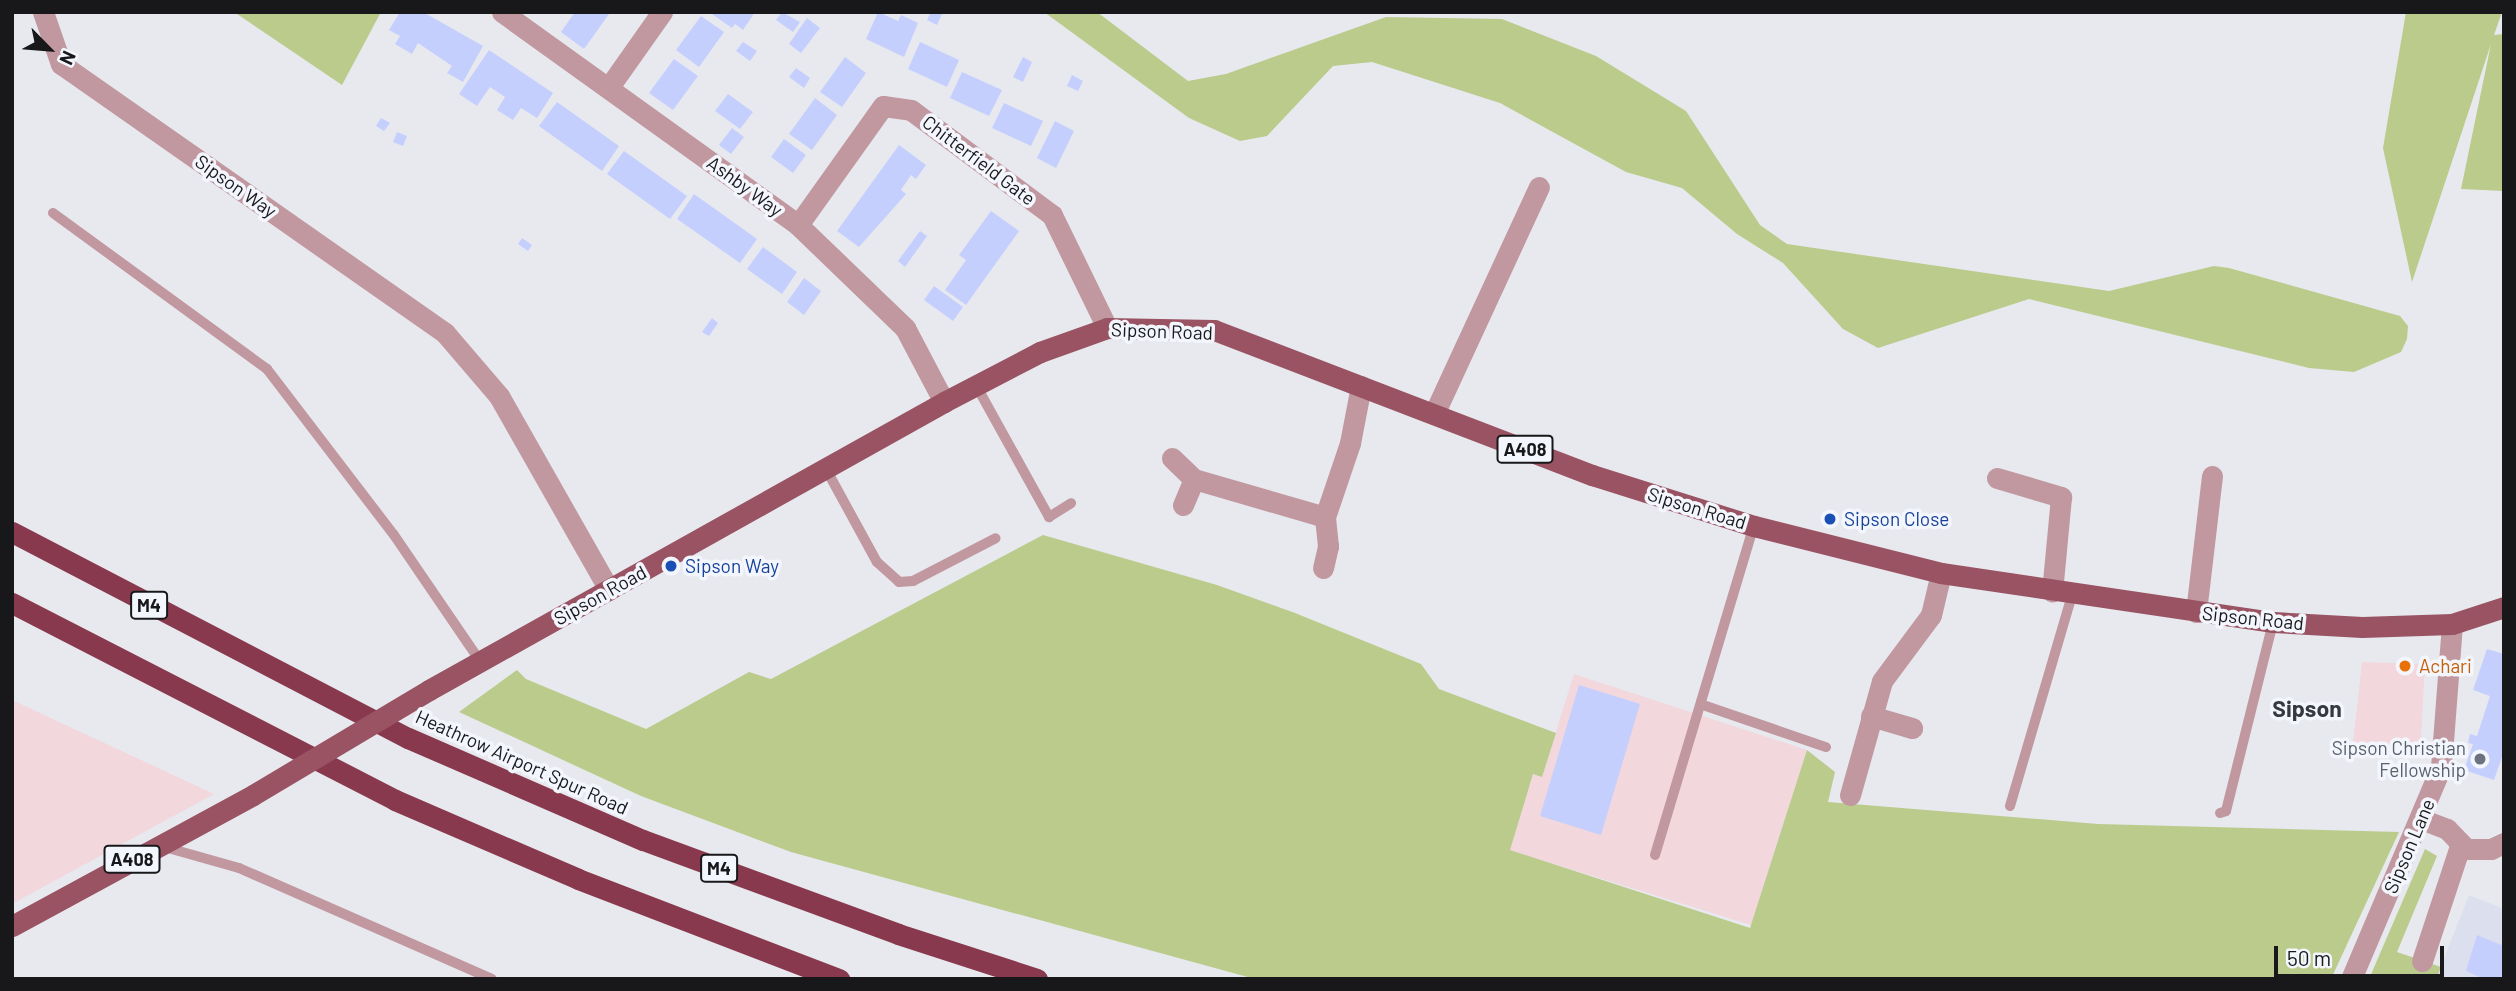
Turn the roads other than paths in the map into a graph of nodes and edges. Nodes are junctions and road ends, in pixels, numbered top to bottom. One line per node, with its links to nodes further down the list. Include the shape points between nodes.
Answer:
1 (43, 12): 26 (street, Sipson Way, via 61,64 445,333 499,396)
2 (502, 12): 4 (street, Ashby Way)
3 (662, 12): 4 (street)
4 (609, 87): 7 (street, Ashby Way)
5 (1539, 187): 12 (street)
6 (53, 213): 33 (lane, via 267,369 374,507)
7 (798, 225): 8 (street, Chitterfield Gate, via 883,106 911,110 1052,215); 11 (street, Ashby Way, via 905,328)
8 (1107, 328): 9 (main road, Sipson Road / A408, via 1214,330); 10 (main road, Sipson Road / A408, via 1040,352)
9 (1361, 386): 12 (main road, Sipson Road / A408); 20 (street, via 1350,443)
10 (977, 387): 11 (main road, Sipson Road / A408); 18 (lane, via 1049,517)
11 (944, 402): 14 (main road, Sipson Road / A408)
12 (1434, 414): 21 (main road, Sipson Road / A408, via 1592,475)
13 (1172, 458): 17 (street)
14 (826, 468): 23 (lane, via 877,562 899,582 913,581); 26 (main road, Sipson Road / A408)
15 (2212, 476): 30 (street)
16 (1997, 478): 27 (street, via 2062,497)
17 (1194, 479): 19 (street); 20 (street)
18 (1071, 503)
19 (1183, 505)
20 (1325, 517): 24 (street, via 1328,546)
21 (1754, 526): 25 (main road, Sipson Road / A408); 34 (lane)
22 (12, 532): 50 (highway, Heathrow Airport Spur Road / M4, via 408,738 643,840 898,934)
23 (996, 538)
24 (1323, 568)
25 (1941, 573): 27 (main road, Sipson Road / A408); 35 (street, via 1931,615 1882,681)
26 (609, 590): 33 (main road, Sipson Road / A408)
27 (2062, 594): 30 (main road, Sipson Road / A408); 39 (lane)
28 (12, 603): 49 (highway, via 395,800 578,879)
29 (2504, 607): 32 (main road, Sipson Road / A408)
30 (2196, 612): 31 (main road, Sipson Road / A408)
31 (2273, 622): 32 (main road, Sipson Road / A408, via 2362,627); 40 (lane, via 2226,811)
32 (2452, 624): 41 (street, Sipson Lane, via 2441,767)
33 (480, 661): 43 (main road, Sipson Road / A408, bridge, via 253,795)
34 (1703, 705): 37 (lane); 45 (lane)
35 (1871, 716): 36 (street); 38 (street)
36 (1912, 728)
37 (1826, 747)
38 (1850, 795)
39 (2010, 806)
40 (2220, 813)
41 (2421, 819): 44 (street, via 2447,829); 51 (street, Sipson Lane)
42 (2504, 843): 44 (street, via 2491,849)
43 (157, 845): 46 (main road, Sipson Road / A408); 48 (lane, via 239,868)
44 (2460, 846): 47 (street)
45 (1654, 855)
46 (12, 926)
47 (2422, 961)
48 (492, 979)
49 (839, 979)
50 (1037, 979)
51 (2351, 979)

